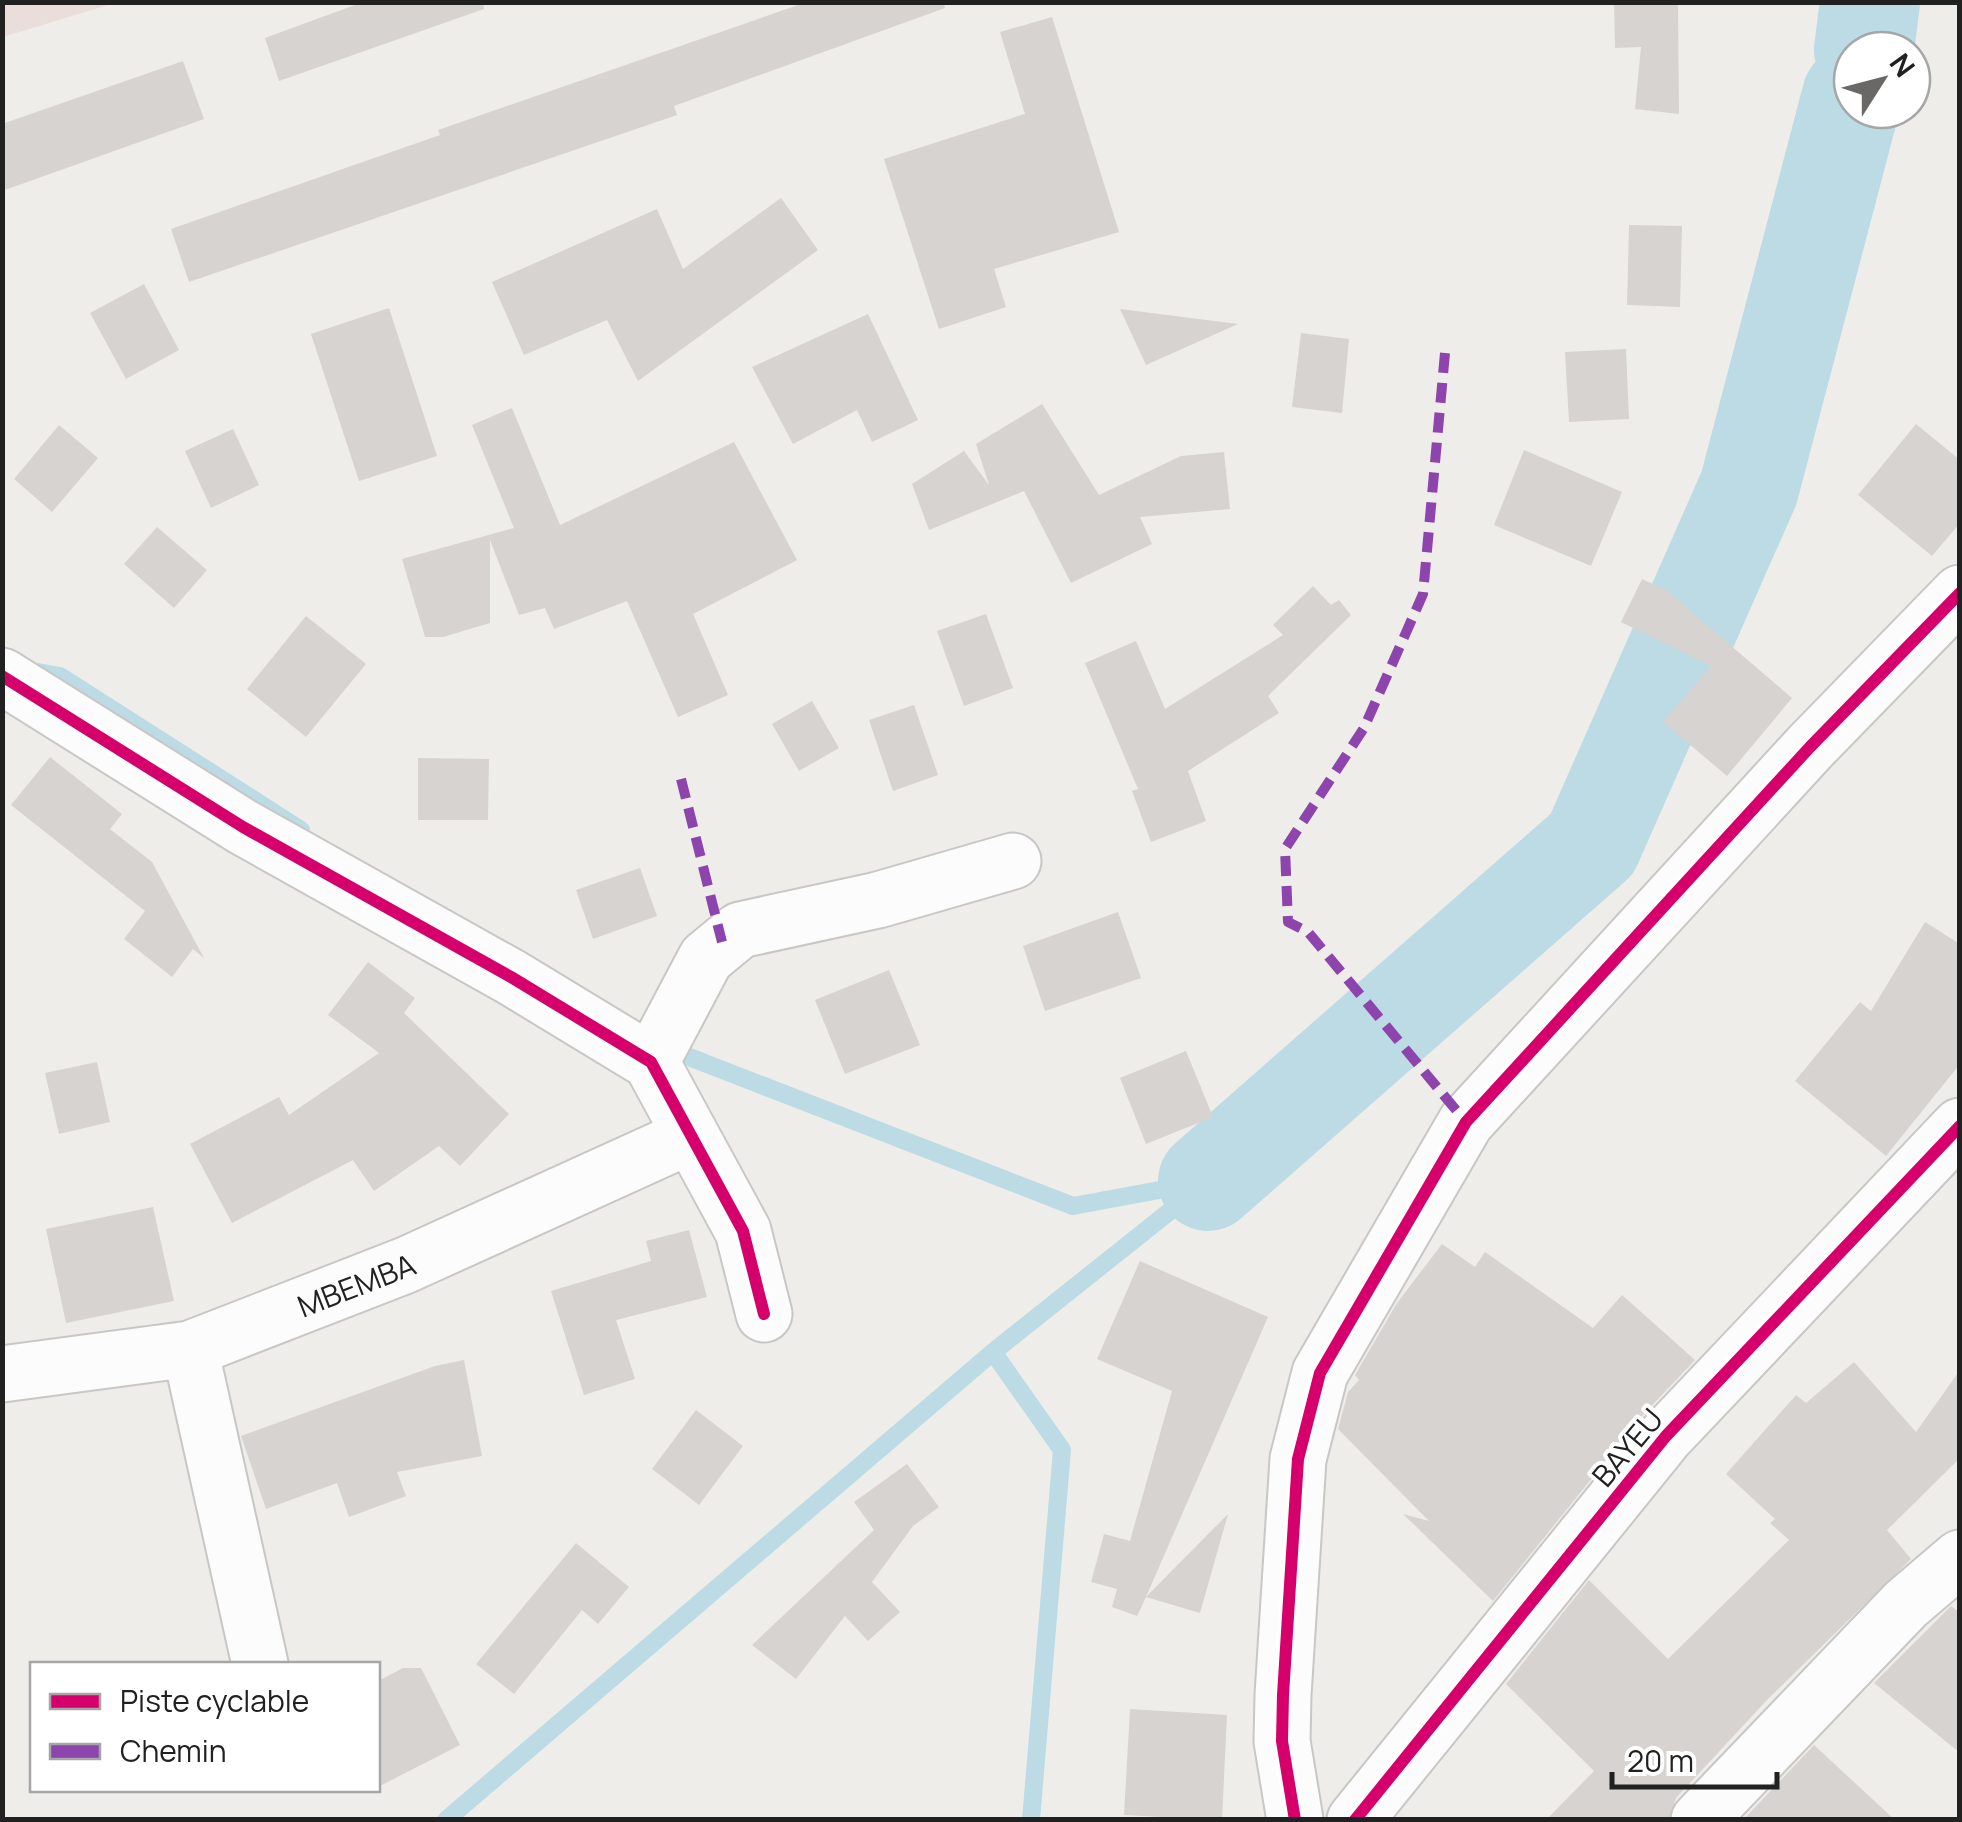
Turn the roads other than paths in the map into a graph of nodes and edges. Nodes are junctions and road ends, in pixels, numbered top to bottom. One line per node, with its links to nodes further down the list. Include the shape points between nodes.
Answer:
1 (1960, 593): 12 (street, via 1466,1122 1320,1373 1298,1460 1283,1695 1282,1741)
2 (2, 676): 4 (street, via 243,827)
3 (1013, 861): 4 (street, via 740,930 706,958)
4 (651, 1062): 6 (street)
5 (1960, 1126): 13 (street, BAYEU, via 1666,1436)
6 (690, 1136): 7 (street, via 743,1231); 8 (street, MBEMBA, via 406,1265)
7 (764, 1314)
8 (190, 1348): 9 (street, MBEMBA); 11 (street)
9 (2, 1374)
10 (1960, 1558): 14 (street, via 1906,1604)
11 (260, 1662)
12 (1294, 1820)
13 (1354, 1820)
14 (1699, 1820)

